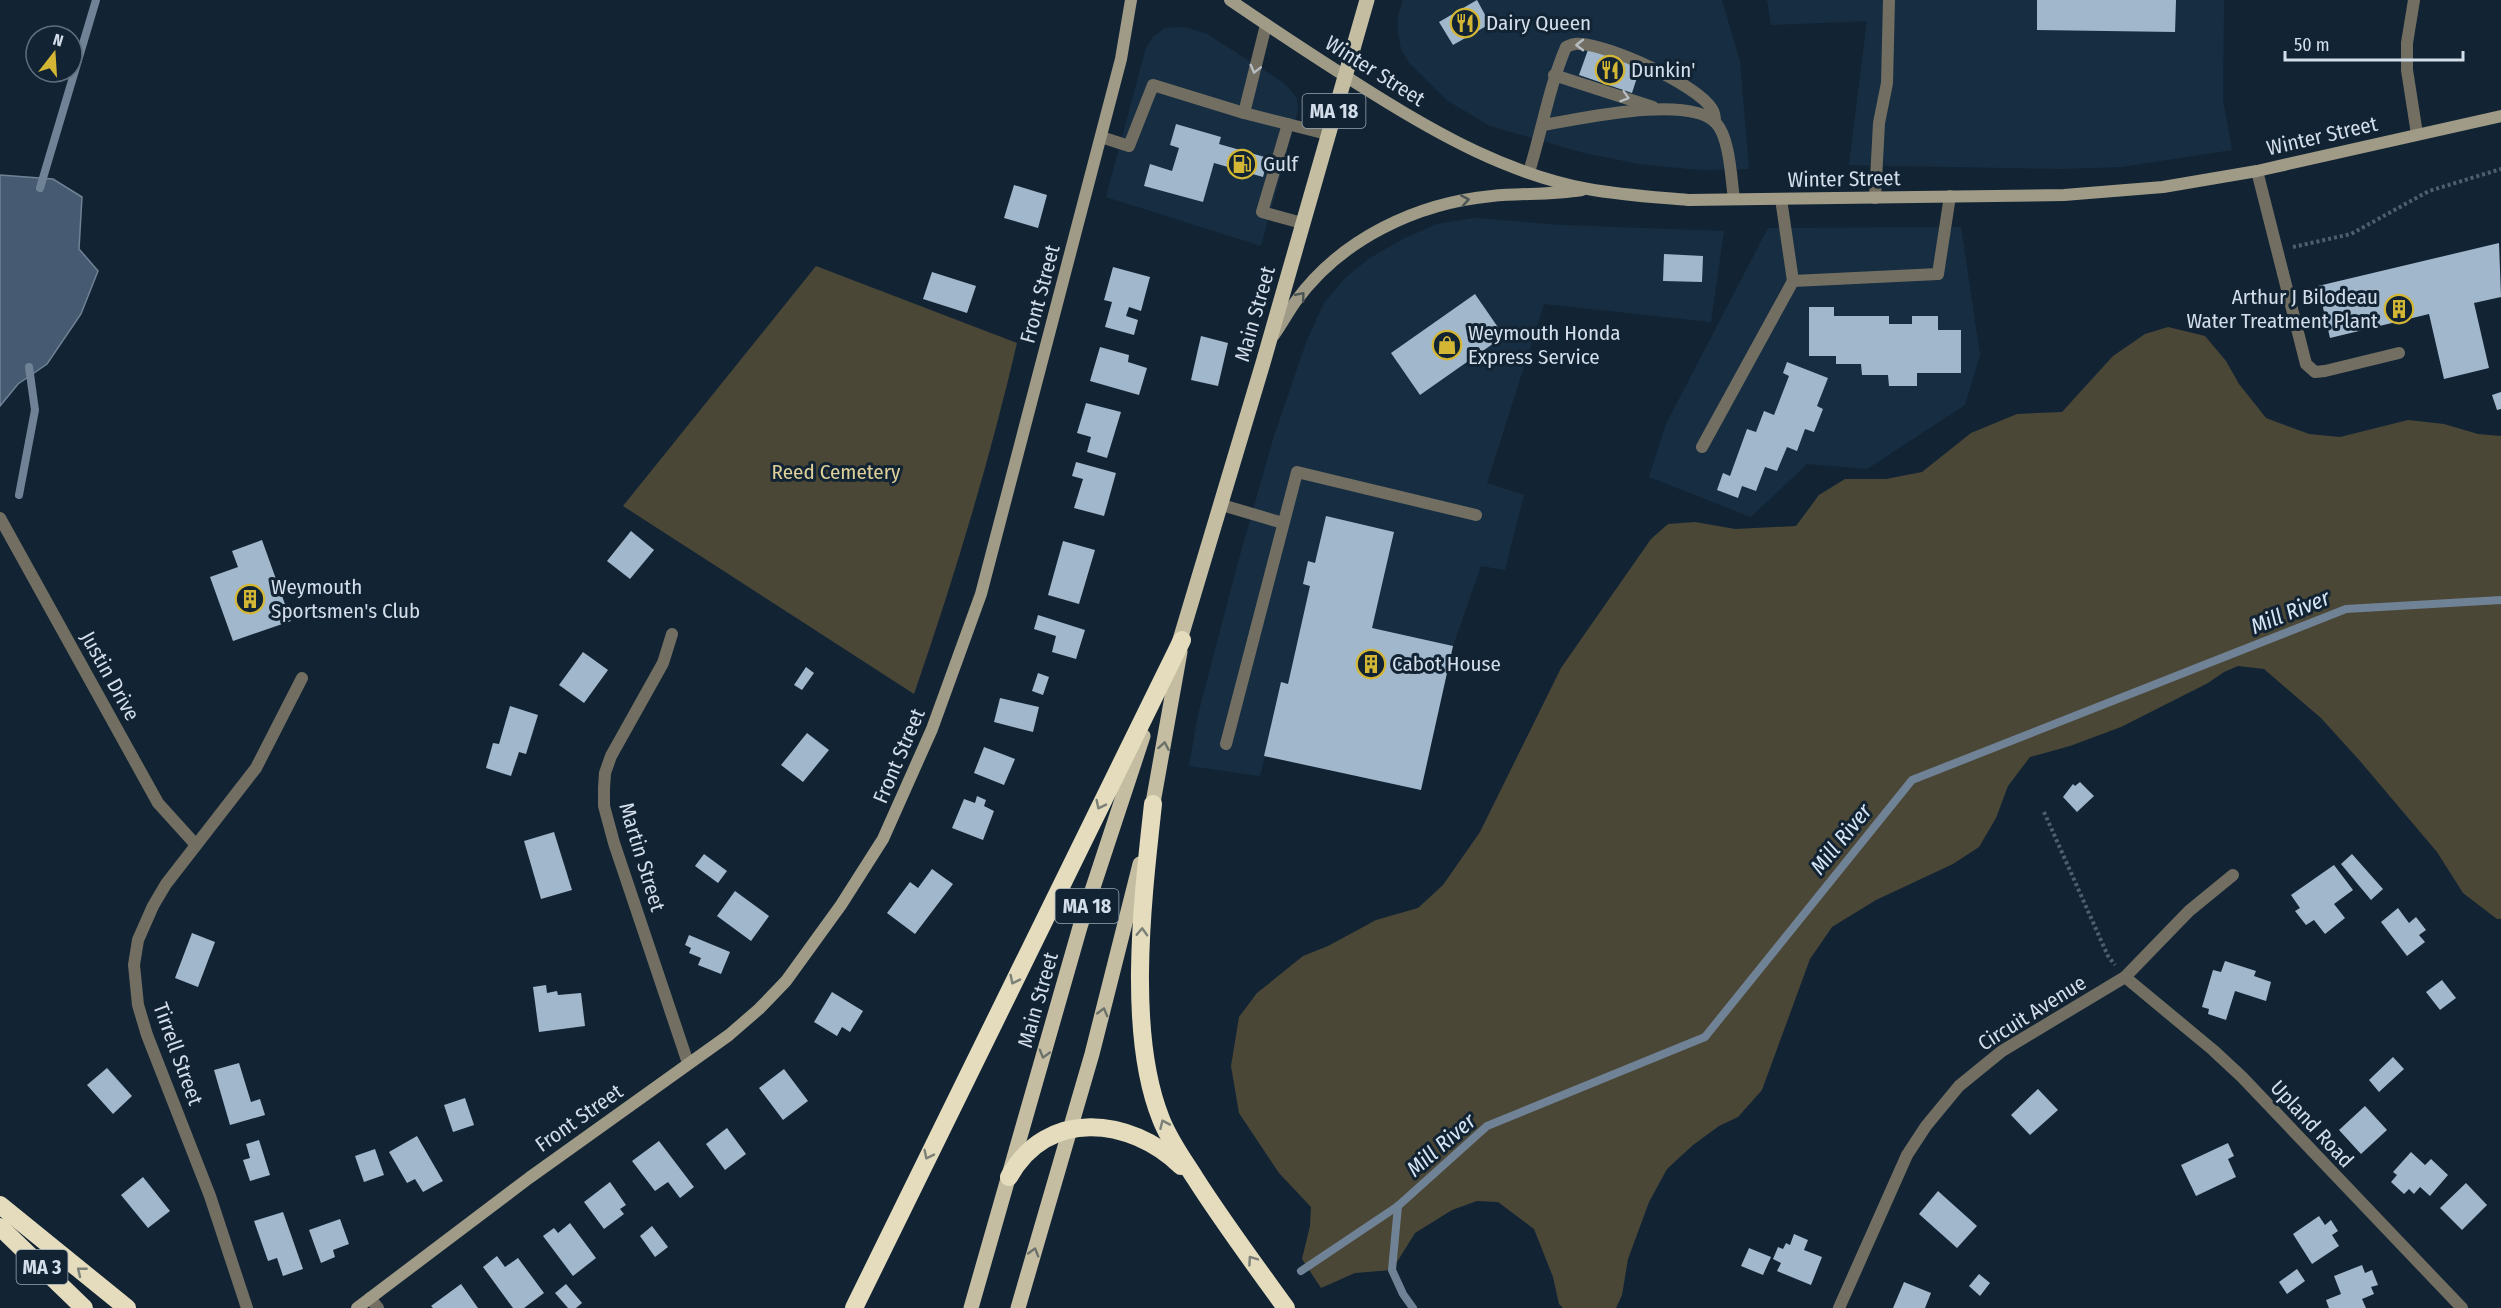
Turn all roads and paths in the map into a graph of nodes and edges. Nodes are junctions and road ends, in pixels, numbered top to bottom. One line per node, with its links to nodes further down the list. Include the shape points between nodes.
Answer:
1 (1131, 0): 17 (street, Front Street)
2 (1230, 0): 6 (street, Winter Street)
3 (1367, 0): 8 (main road, Main Street / MA 18)
4 (1889, 0): 23 (street, via 1887,83 1879,123)
5 (2415, 0): 16 (street, via 2407,43 2407,70)
6 (1266, 25): 8 (street, Winter Street); 10 (street, one-way to 10)
7 (1554, 75): 9 (street, one-way to 9); 12 (street, one-way to 7, via 1713,110 1690,88 1637,61 1593,46 1577,43 1566,47); 14 (street)
8 (1344, 76): 15 (main road, Main Street / MA 18); 20 (street, Winter Street, via 1458,144)
9 (1656, 109): 12 (street, via 1696,113); 14 (street)
10 (1244, 112): 13 (street); 17 (street, via 1153,85 1130,146)
11 (2501, 116): 16 (street, Winter Street)
12 (1715, 122): 25 (street, via 1724,138)
13 (1288, 124): 15 (street); 26 (street, via 1262,212)
14 (1543, 125): 20 (street)
15 (1327, 134): 26 (main road, Main Street / MA 18)
16 (2417, 134): 19 (street, Winter Street)
17 (1101, 137): 45 (street, Front Street, via 981,594 905,794 883,839 841,905 786,981 729,1035)
18 (2501, 169): 27 (path, via 2429,190 2351,234)
19 (2257, 171): 22 (street, Winter Street, via 2108,192); 27 (street)
20 (1529, 172): 21 (street, Winter Street)
21 (1587, 189): 25 (street, Winter Street, via 1688,200); 29 (street, one-way to 21, via 1297,299 1328,265 1394,221 1432,206 1490,196 1550,195)
22 (1950, 196): 23 (street, Winter Street); 28 (street, via 1938,274)
23 (1875, 198): 24 (street, Winter Street)
24 (1781, 199): 25 (street, Winter Street); 28 (street)
25 (1734, 200)
26 (1302, 223): 29 (main road, Main Street / MA 18)
27 (2277, 250): 30 (street, via 2306,364 2315,372)
28 (1793, 281): 31 (street)
29 (1268, 344): 32 (main road, Main Street / MA 18)
30 (2398, 354)
31 (1702, 447)
32 (1222, 505): 35 (street); 37 (main road, Main Street / MA 18)
33 (1476, 515): 35 (street, via 1297,472)
34 (0, 518): 42 (street, Justin Drive, via 158,803)
35 (1283, 523): 39 (street)
36 (672, 634): 45 (street, Martin Street, via 663,663 611,756 605,773 604,797 614,843)
37 (1182, 640): 40 (main road, Main Street / MA 18, one-way to 37); 47 (main road, Main Street / MA 18, one-way to 47, via 1106,843); 56 (highway, one-way to 56)
38 (302, 678): 42 (street, Tirrell Street, via 256,768)
39 (1226, 744)
40 (1153, 804): 46 (main road, Main Street / MA 18, one-way to 40, via 1125,929); 48 (highway, one-way to 40, via 1161,1119 1145,1060 1142,944)
41 (2044, 812): 44 (path, via 2108,956)
42 (196, 845): 54 (street, Tirrell Street, via 166,884 145,922 136,953 135,991 147,1035 210,1196)
43 (2233, 875): 44 (street, Circuit Avenue, via 2189,911)
44 (2125, 977): 60 (street, Circuit Avenue, via 2002,1051 1959,1086 1907,1155); 61 (street, Upland Road, via 2242,1077)
45 (688, 1063): 51 (street, Front Street, via 520,1184)
46 (1070, 1129): 47 (highway, via 1034,1146); 48 (highway, via 1112,1131 1151,1144 1179,1163); 58 (main road, Main Street / MA 18, one-way to 46)
47 (1010, 1178): 57 (main road, Main Street / MA 18)
48 (1204, 1192): 59 (highway, one-way to 48)
49 (0, 1205): 53 (highway, one-way to 49)
50 (0, 1227): 52 (highway, MA 3)
51 (374, 1303): 55 (street, Front Street)
52 (84, 1308)
53 (127, 1308)
54 (247, 1308)
55 (357, 1308)
56 (854, 1308)
57 (971, 1308)
58 (1018, 1308)
59 (1286, 1308)
60 (1839, 1308)
61 (2462, 1308)

